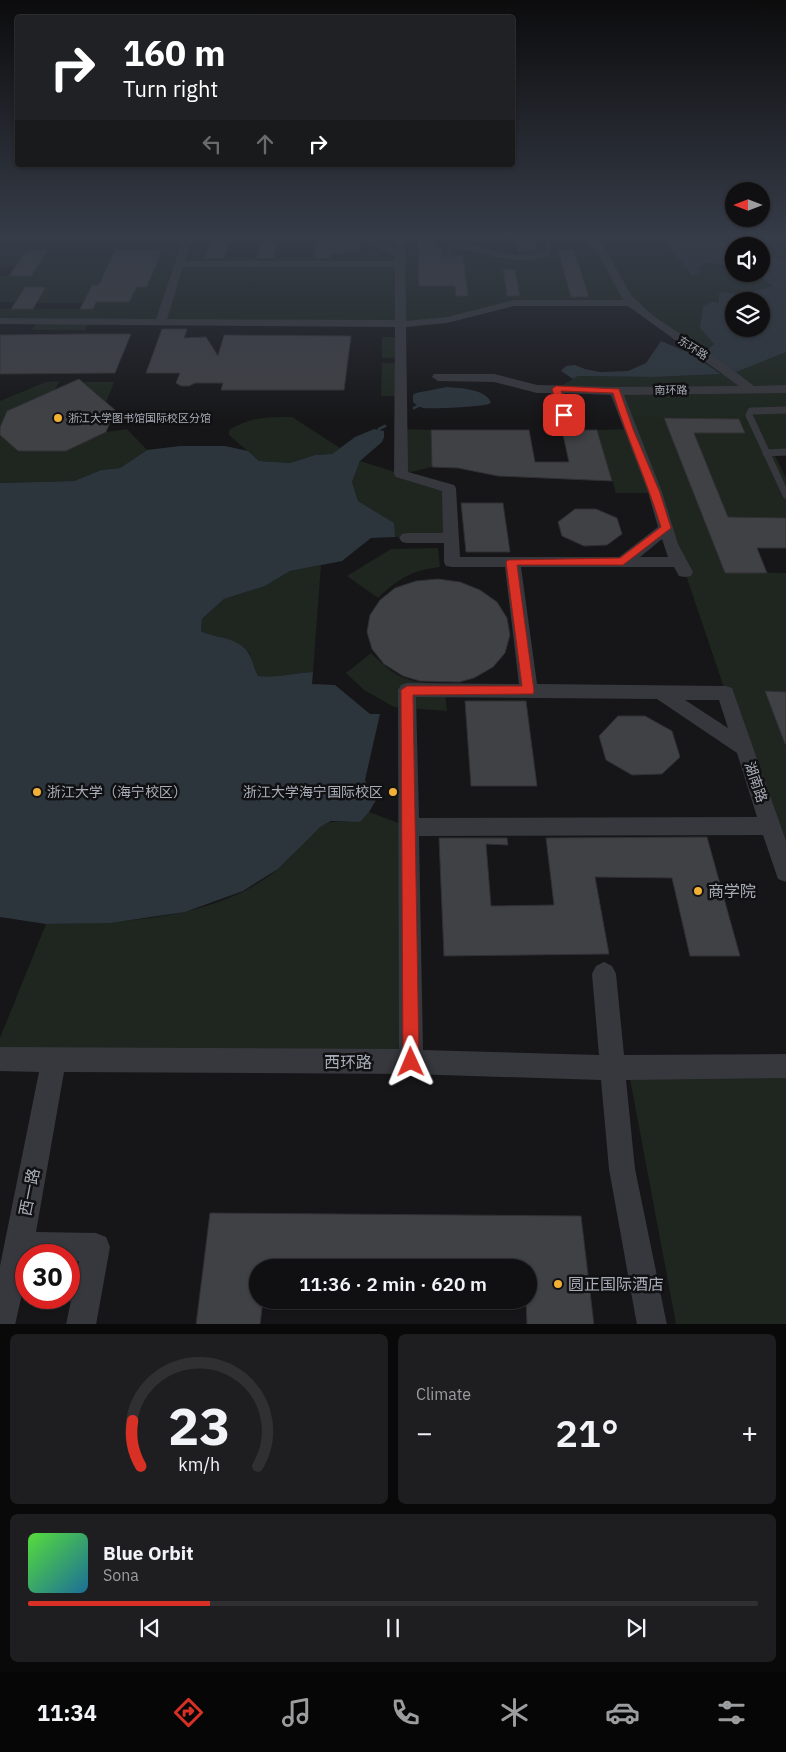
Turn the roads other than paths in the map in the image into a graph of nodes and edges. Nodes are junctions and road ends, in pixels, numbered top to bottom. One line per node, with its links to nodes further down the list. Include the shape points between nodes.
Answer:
1 (168, 299): 6 (street)
2 (401, 299): 7 (street)
3 (630, 299): 4 (street, 东环路)
4 (632, 303): 7 (street, via 514,303 447,320); 10 (street, 东环路, via 731,372)
5 (0, 321): 6 (street)
6 (161, 321): 7 (street)
7 (402, 323): 20 (street, via 401,474 449,488)
8 (438, 377): 9 (street, 南环路, via 494,378 537,389)
9 (556, 389): 12 (street, 南环路); 14 (street)
10 (750, 389): 11 (street, 南环路); 12 (street, 南环路, via 687,393)
11 (786, 389)
12 (616, 391): 18 (street, via 656,493)
13 (786, 410): 16 (lane, via 757,410 749,415)
14 (564, 415)
15 (786, 452): 16 (lane)
16 (766, 453): 17 (lane)
17 (786, 495)
18 (666, 528): 22 (street); 22 (street, via 681,567)
19 (407, 538): 20 (street)
20 (452, 538): 21 (street, via 452,562)
21 (512, 562): 22 (street); 23 (street)
22 (623, 562)
23 (529, 691): 24 (street); 27 (street, via 407,690)
24 (660, 692): 25 (street); 25 (street, 湖南路, via 726,693)
25 (745, 749): 26 (street, 湖南路)
26 (771, 826): 27 (street); 28 (street, 湖南路)
27 (409, 827): 32 (street)
28 (786, 872)
29 (604, 974): 34 (street)
30 (0, 1059): 31 (street, 西环路)
31 (54, 1060): 32 (street, 西环路); 35 (street, 西一路)
32 (411, 1062): 34 (street, 西环路)
33 (786, 1066): 34 (street, 西环路)
34 (612, 1068): 40 (street, via 622,1169)
35 (19, 1244)
36 (80, 1247): 39 (street, via 96,1247)
37 (15, 1262): 38 (street, 西一路)
38 (0, 1324)
39 (81, 1324)
40 (652, 1324)

